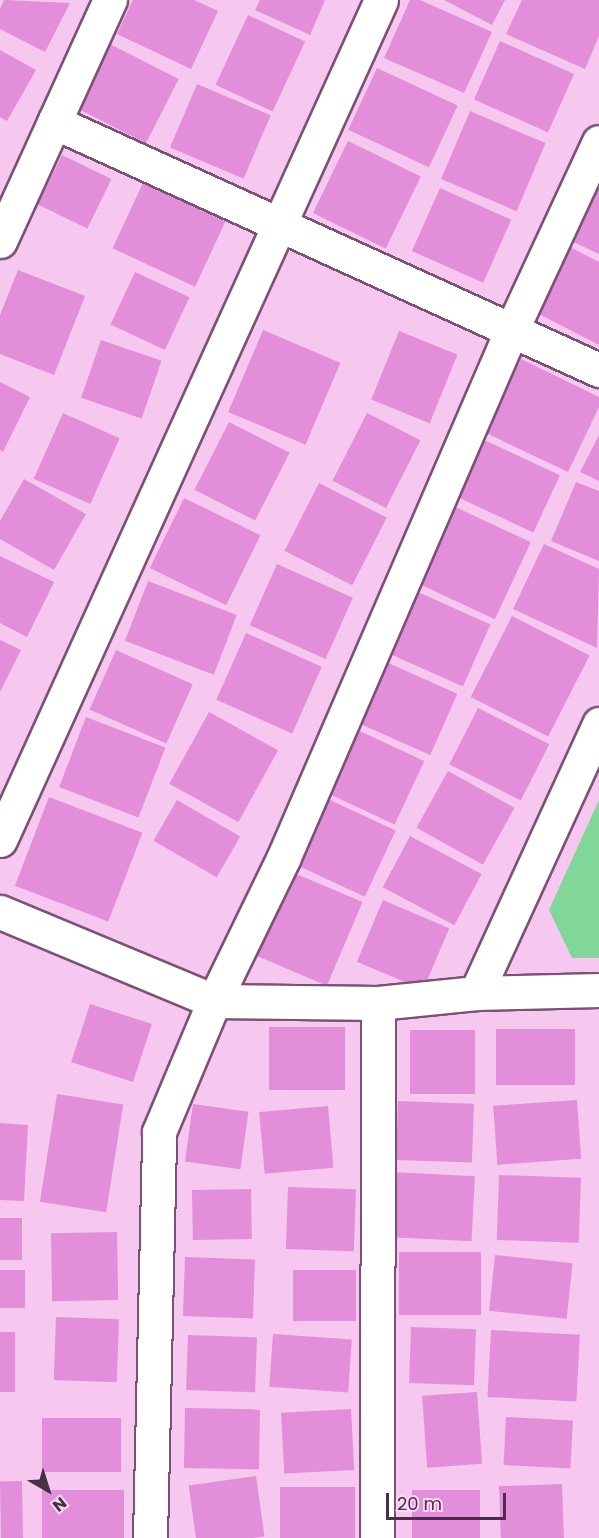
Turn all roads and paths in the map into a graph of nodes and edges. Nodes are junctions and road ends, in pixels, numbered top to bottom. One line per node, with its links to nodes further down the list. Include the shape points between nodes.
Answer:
1 (110, 0): 3 (street)
2 (381, 0): 5 (street)
3 (54, 122): 5 (street); 6 (street)
4 (599, 142): 7 (street)
5 (279, 225): 7 (street); 10 (street)
6 (0, 241)
7 (512, 329): 8 (street); 14 (street, via 283,859)
8 (599, 370)
9 (599, 724): 13 (street)
10 (0, 840)
11 (0, 912): 14 (street)
12 (599, 990): 13 (street)
13 (476, 993): 15 (street)
14 (214, 1001): 15 (street); 16 (street, via 159,1132)
15 (378, 1003): 17 (street)
16 (150, 1538)
17 (377, 1538)

